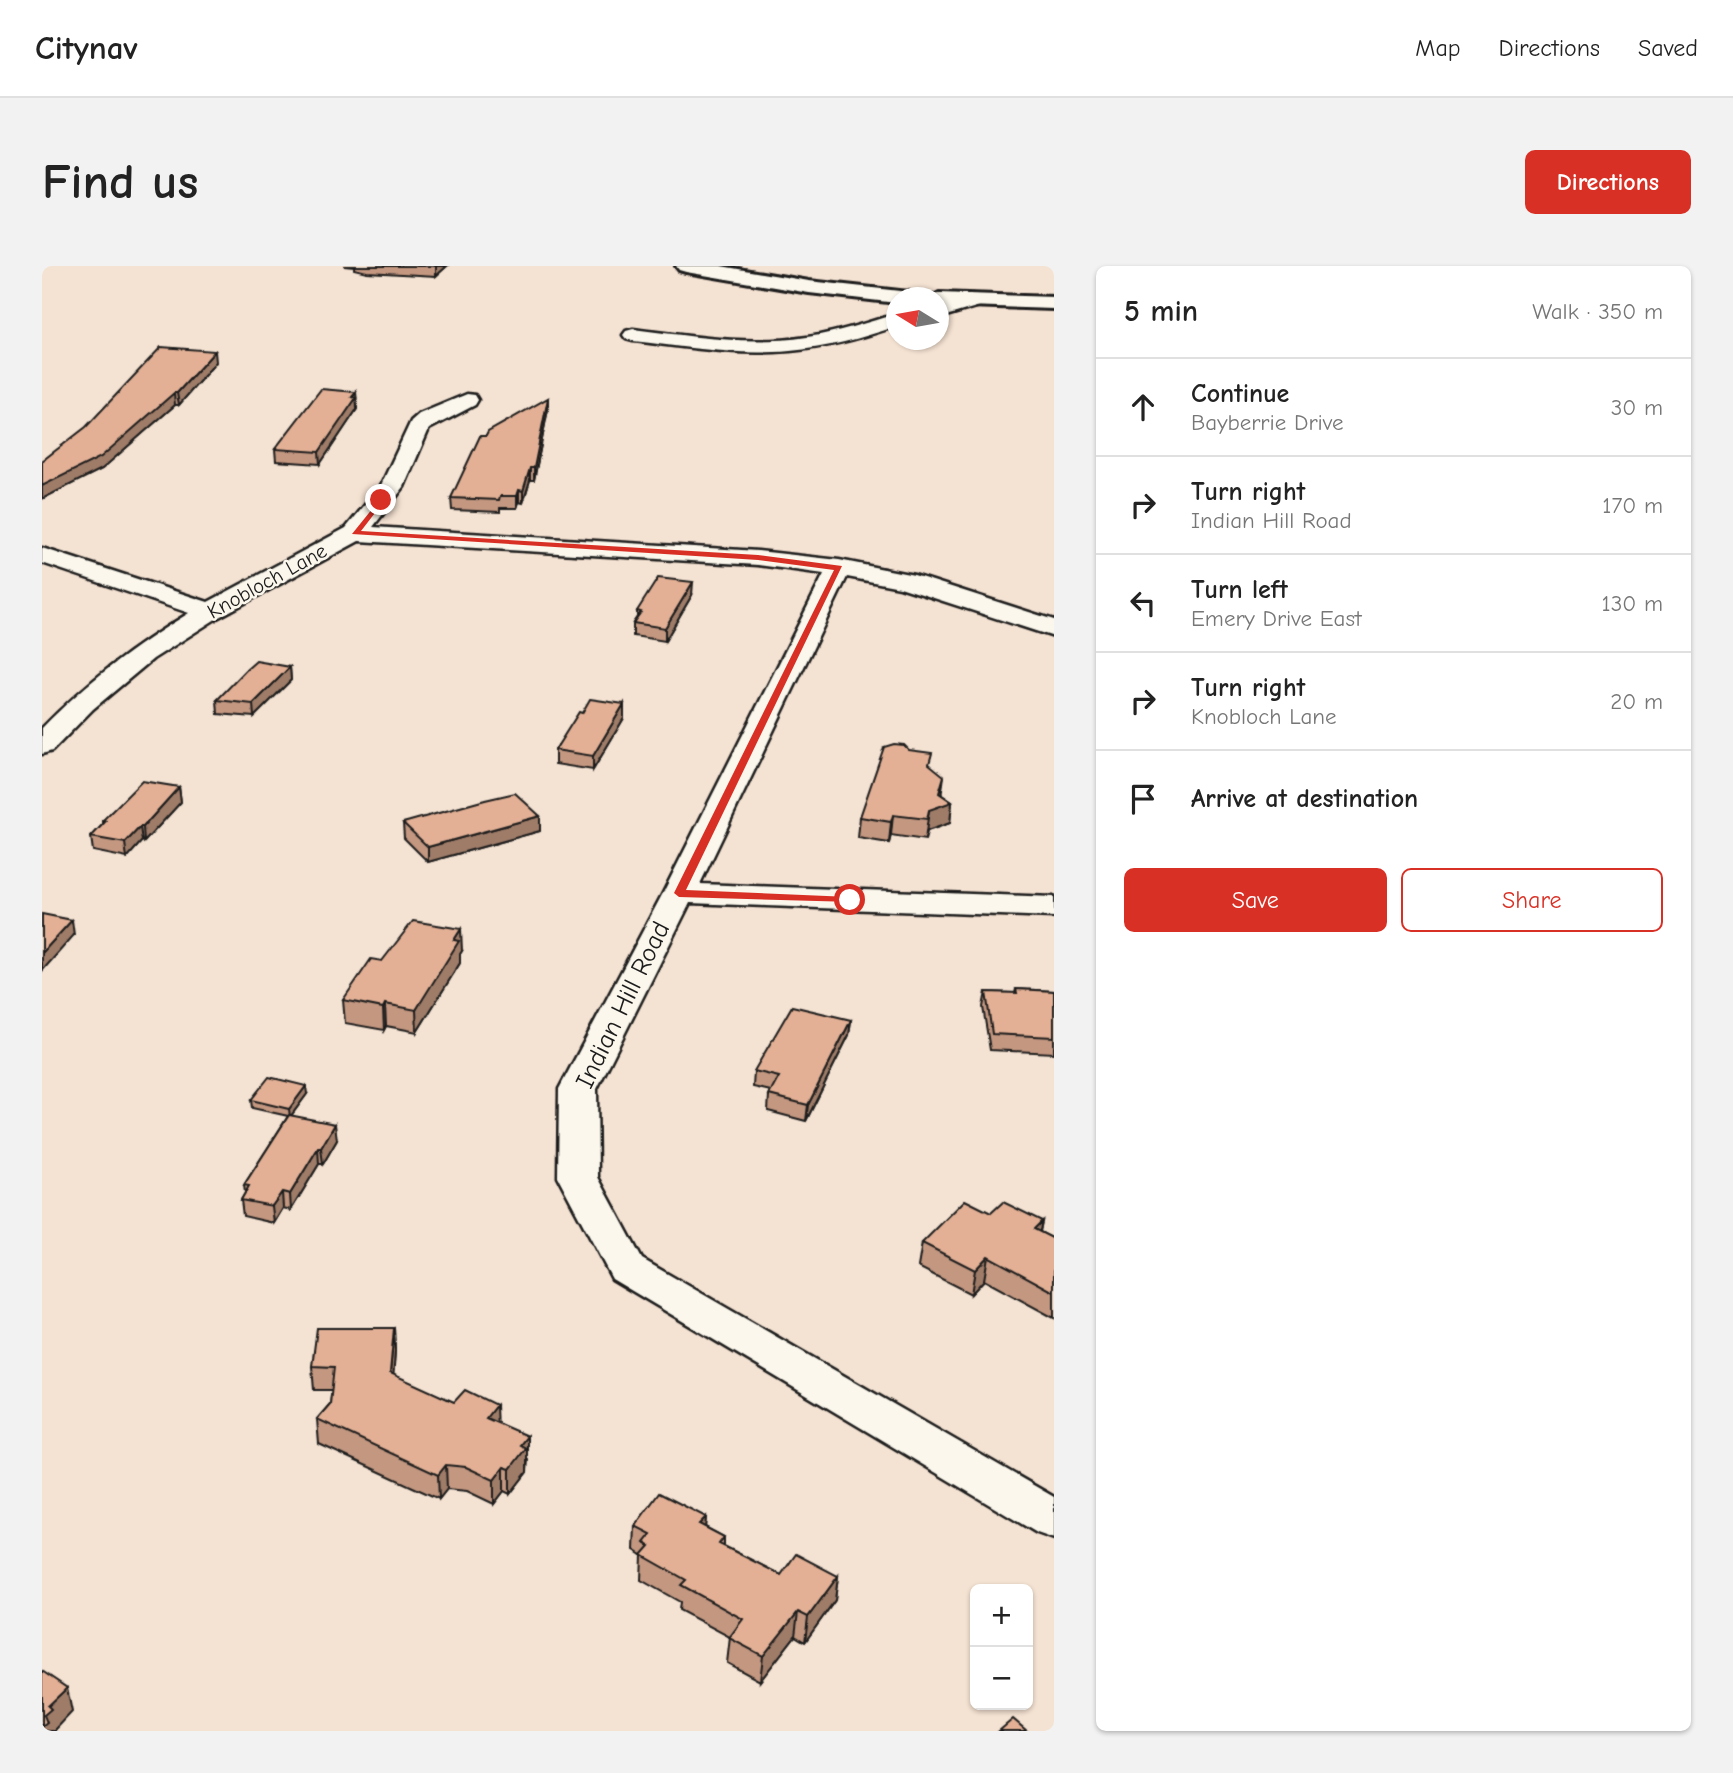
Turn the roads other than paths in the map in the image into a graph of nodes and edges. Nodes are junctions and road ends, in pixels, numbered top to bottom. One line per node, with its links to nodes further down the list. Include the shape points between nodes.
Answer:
1 (689, 266): 2 (main road)
2 (886, 296)
3 (949, 300): 4 (main road)
4 (976, 301): 5 (main road); 6 (street)
5 (1054, 303)
6 (949, 309)
7 (886, 324): 8 (street, via 807,343 719,344 695,352 659,350)
8 (642, 336)
9 (467, 400): 10 (street, Knobloch Lane, via 419,426 392,487)
10 (355, 533): 12 (street, via 758,558); 13 (street, Knobloch Lane)
11 (42, 555): 13 (street)
12 (839, 568): 14 (street, via 905,580); 16 (street, Indian Hill Road)
13 (210, 611): 15 (street, Knobloch Lane, via 143,653)
14 (1054, 629)
15 (42, 745)
16 (679, 893): 17 (street); 18 (street, Indian Hill Road, via 578,1089 578,1177 627,1269)
17 (1054, 908)
18 (1054, 1520)

